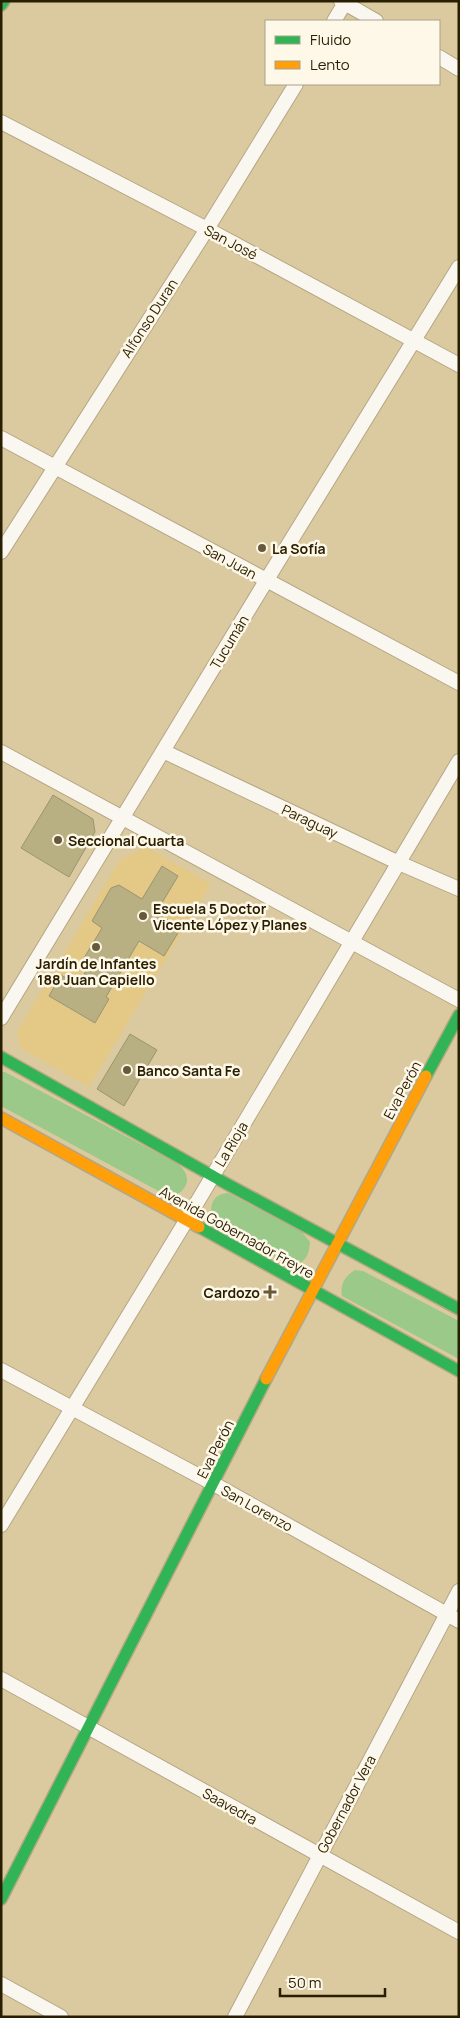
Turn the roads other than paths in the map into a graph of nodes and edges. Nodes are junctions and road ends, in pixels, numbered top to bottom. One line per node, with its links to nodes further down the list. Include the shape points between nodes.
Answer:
1 (4, 1): 3 (main road)
2 (344, 2): 4 (street); 5 (street)
3 (1, 5)
4 (335, 20)
5 (374, 20)
6 (440, 59): 7 (street)
7 (459, 69)
8 (295, 85): 10 (street, Alfonso Duran)
9 (1, 122): 10 (street, San José)
10 (206, 229): 12 (street, San José); 15 (street, Alfonso Duran)
11 (459, 267): 12 (street, Tucumán)
12 (414, 339): 13 (street, San José); 17 (street, Tucumán)
13 (459, 365)
14 (1, 438): 15 (street, San Juan)
15 (54, 467): 16 (street, Alfonso Duran); 17 (street, San Juan)
16 (1, 552)
17 (266, 580): 18 (street, San Juan); 20 (street, Tucumán)
18 (459, 683)
19 (1, 752): 22 (street)
20 (162, 752): 22 (street, Tucumán); 23 (street, Paraguay)
21 (459, 761): 23 (street, La Rioja)
22 (124, 818): 25 (street); 28 (street, Tucumán)
23 (399, 863): 24 (street, Paraguay); 25 (street, La Rioja)
24 (459, 889)
25 (351, 942): 26 (street); 31 (street, La Rioja)
26 (459, 1000)
27 (459, 1015): 33 (main road, Eva Perón)
28 (1, 1018)
29 (1, 1057): 31 (main road)
30 (1, 1118): 32 (main road, Avenida Gobernador Freyre)
31 (212, 1176): 32 (street, La Rioja); 33 (main road)
32 (186, 1221): 34 (main road, Avenida Gobernador Freyre); 38 (street, La Rioja)
33 (337, 1244): 34 (main road, Eva Perón); 35 (main road)
34 (312, 1290): 37 (main road, Avenida Gobernador Freyre); 39 (main road, Eva Perón)
35 (459, 1309)
36 (1, 1370): 38 (street, San Lorenzo)
37 (459, 1371)
38 (72, 1408): 39 (street, San Lorenzo); 40 (street, La Rioja)
39 (214, 1484): 42 (street, San Lorenzo); 44 (main road, Eva Perón)
40 (1, 1525)
41 (459, 1591): 42 (street, Gobernador Vera)
42 (453, 1617): 45 (street, Gobernador Vera)
43 (1, 1679): 44 (street, Saavedra)
44 (89, 1728): 45 (street, Saavedra); 46 (main road, Eva Perón)
45 (319, 1855): 47 (street, Saavedra); 50 (street, Gobernador Vera)
46 (1, 1899)
47 (459, 1932)
48 (1, 1984): 49 (street)
49 (61, 2017)
50 (235, 2017)

